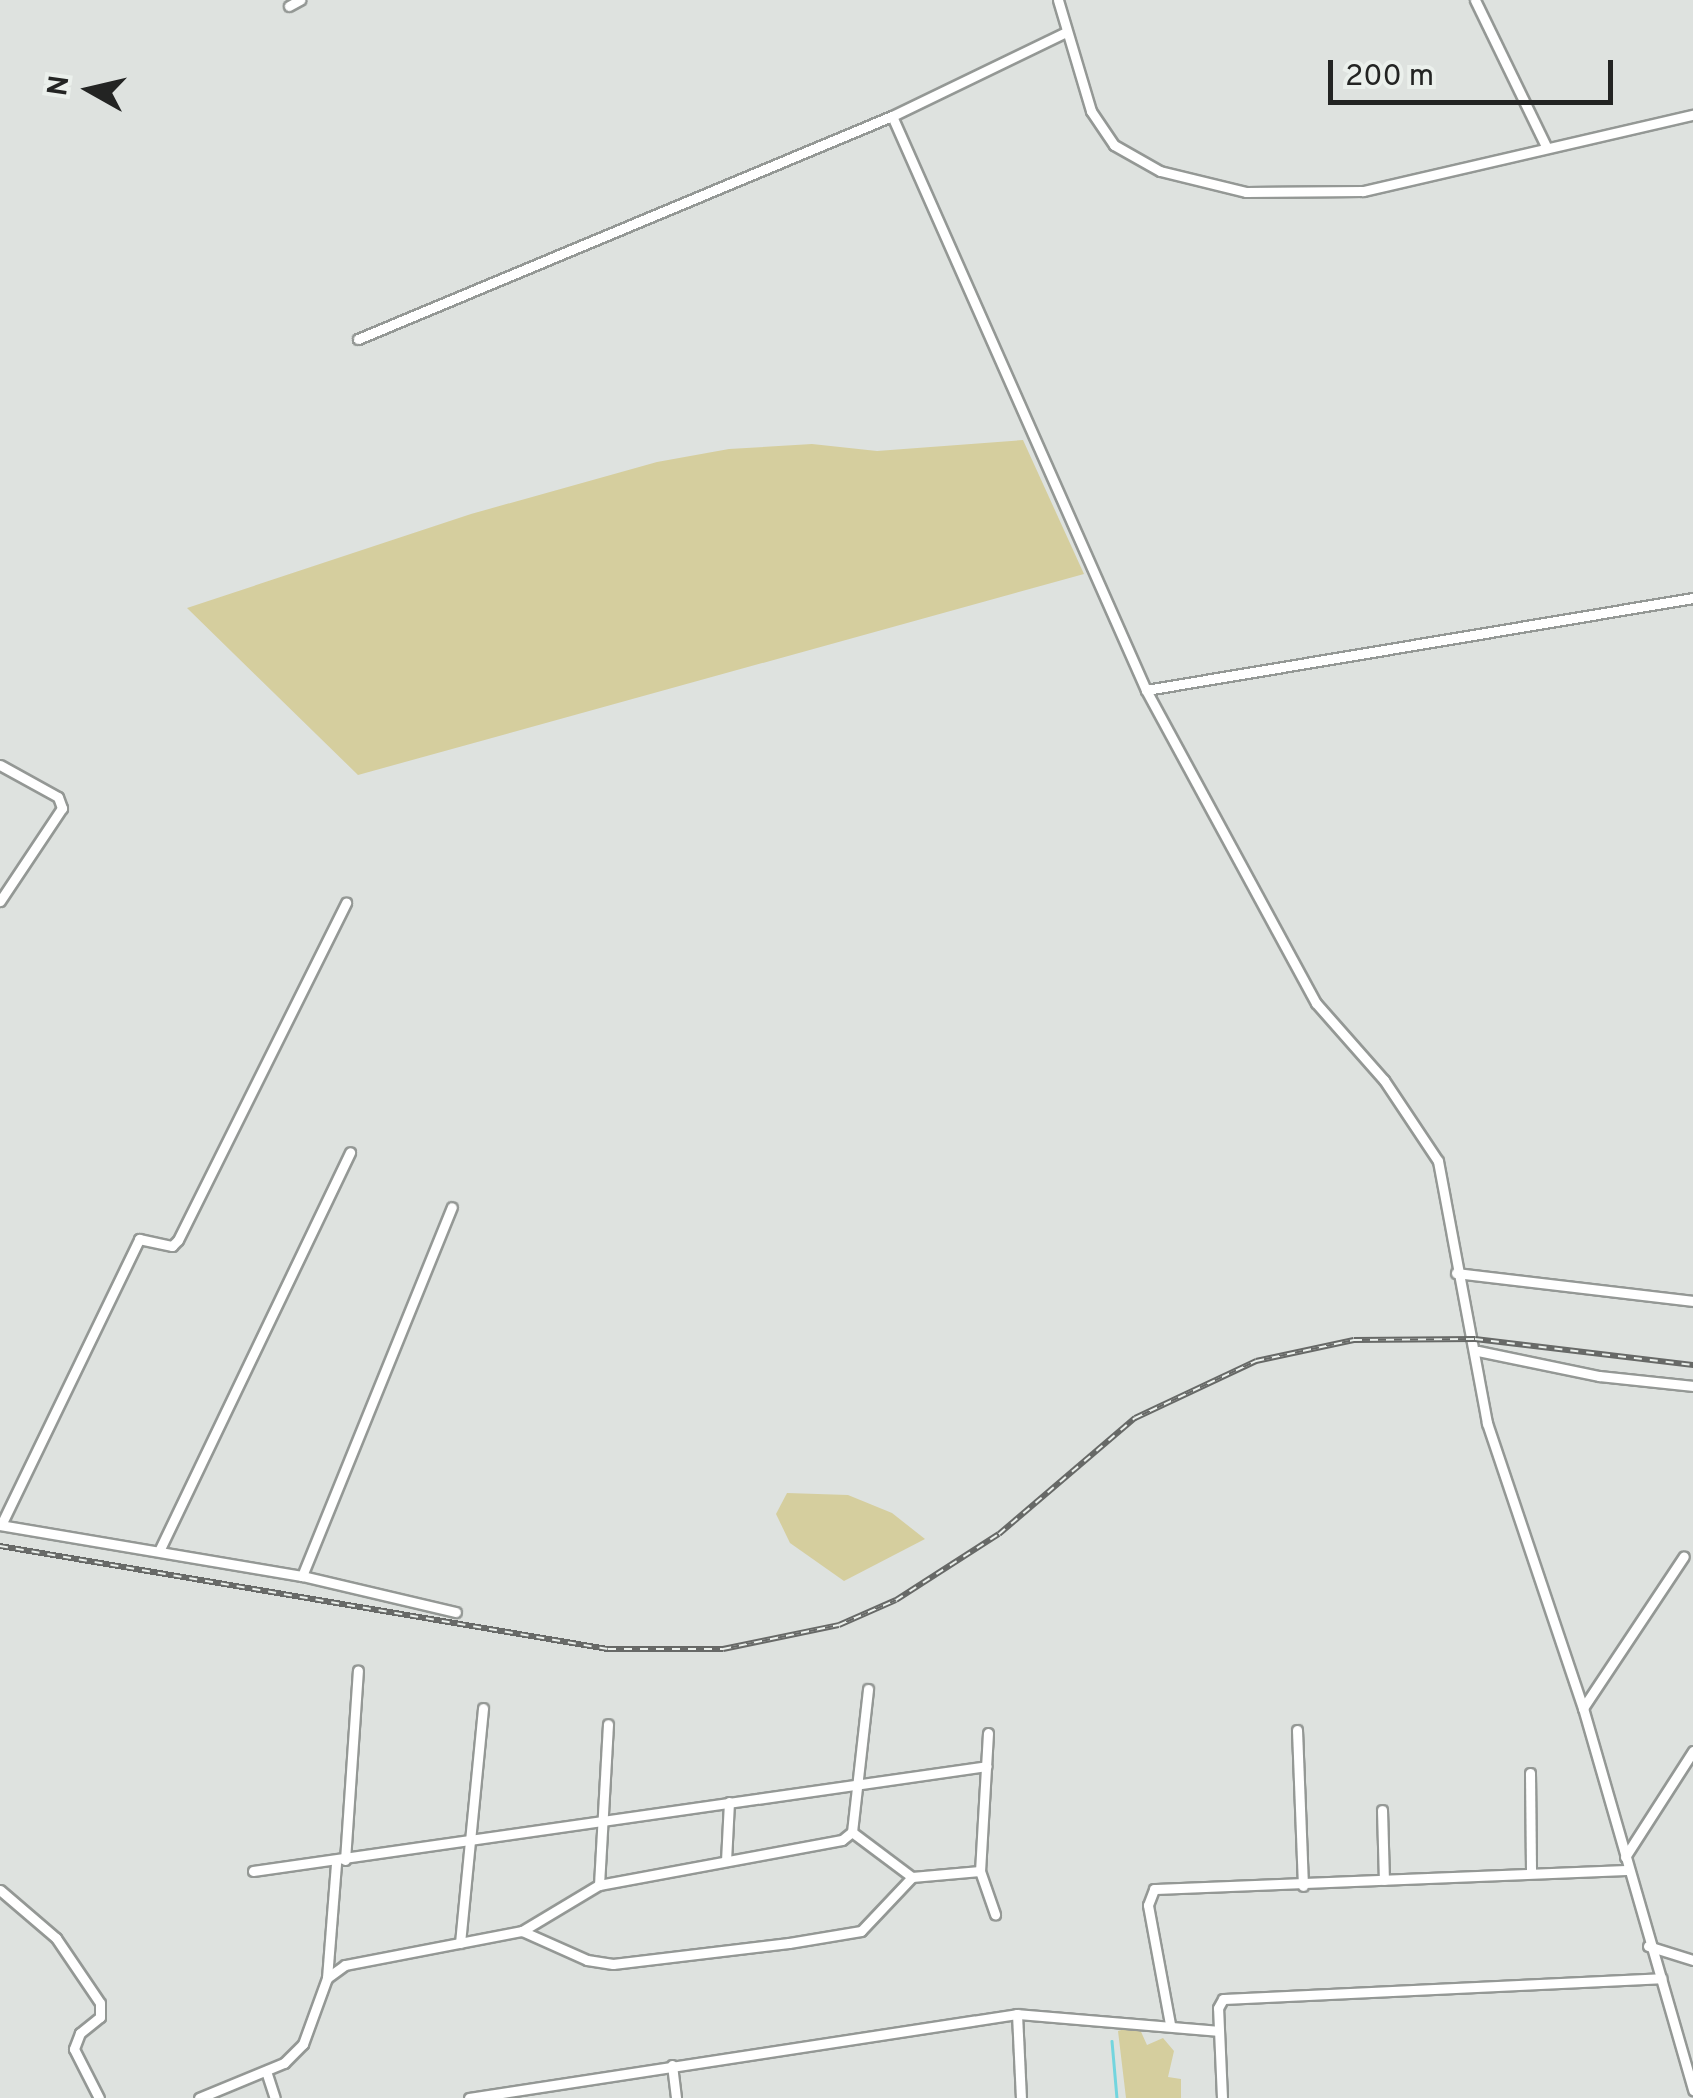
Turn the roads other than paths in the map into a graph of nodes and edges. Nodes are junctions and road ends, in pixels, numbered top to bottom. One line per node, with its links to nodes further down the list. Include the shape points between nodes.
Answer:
1 (300, 0): 4 (street)
2 (1058, 0): 5 (street)
3 (1475, 0): 8 (street)
4 (288, 6)
5 (1064, 34): 7 (street); 8 (street, via 1104,134 1129,156 1196,181 1268,196 1363,191)
6 (1693, 115): 8 (street)
7 (892, 116): 9 (street); 11 (street)
8 (1546, 146)
9 (358, 340)
10 (1693, 598): 11 (street)
11 (1146, 690): 17 (street, via 1316,1003 1431,1143)
12 (0, 765): 13 (street, via 58,798 62,808)
13 (0, 901)
14 (346, 903): 21 (street, via 178,1240 172,1246 139,1239)
15 (350, 1152): 22 (street)
16 (452, 1207): 24 (street)
17 (1456, 1273): 18 (street); 19 (street, via 1464,1327)
18 (1693, 1301)
19 (1478, 1352): 20 (street); 29 (street, via 1487,1423)
20 (1693, 1386)
21 (0, 1525): 22 (street)
22 (160, 1549): 24 (street)
23 (1684, 1556): 29 (street)
24 (302, 1576): 25 (street)
25 (456, 1612)
26 (358, 1670): 44 (street)
27 (868, 1690): 36 (street)
28 (483, 1708): 41 (street)
29 (1584, 1708): 42 (street)
30 (608, 1724): 39 (street)
31 (1297, 1730): 52 (street)
32 (988, 1734): 34 (street)
33 (1693, 1751): 42 (street)
34 (987, 1766): 36 (street); 47 (street)
35 (1530, 1772): 48 (street)
36 (860, 1784): 37 (street); 40 (street)
37 (730, 1802): 39 (street); 43 (street)
38 (1382, 1810): 50 (street)
39 (602, 1821): 41 (street); 51 (street)
40 (852, 1832): 43 (street, via 837,1842); 49 (street)
41 (468, 1841): 44 (street); 56 (street)
42 (1625, 1857): 45 (street)
43 (726, 1861): 51 (street)
44 (340, 1862): 46 (street); 59 (street)
45 (1628, 1870): 48 (street); 57 (street)
46 (253, 1871)
47 (980, 1871): 49 (street); 54 (street)
48 (1531, 1871): 50 (street)
49 (912, 1877): 55 (street, via 861,1930 789,1943 613,1964 586,1960)
50 (1384, 1880): 52 (street)
51 (599, 1885): 55 (street)
52 (1303, 1886): 62 (street, via 1160,1888 1148,1894)
53 (0, 1890): 67 (street, via 56,1938 100,2003 100,2017 80,2033 74,2049)
54 (995, 1914)
55 (522, 1931): 56 (street)
56 (460, 1943): 59 (street, via 345,1965)
57 (1648, 1946): 58 (street); 60 (street)
58 (1693, 1960)
59 (328, 1978): 65 (street, via 303,2044)
60 (1661, 1978): 63 (street, via 1223,1999); 66 (street)
61 (1018, 2014): 62 (street); 64 (street); 72 (street)
62 (1170, 2024): 63 (street)
63 (1218, 2031): 73 (street)
64 (672, 2065): 70 (street); 71 (street)
65 (266, 2071): 68 (street); 69 (street)
66 (1693, 2090)
67 (99, 2098)
68 (199, 2098)
69 (275, 2098)
70 (468, 2098)
71 (676, 2098)
72 (1020, 2098)
73 (1222, 2098)

